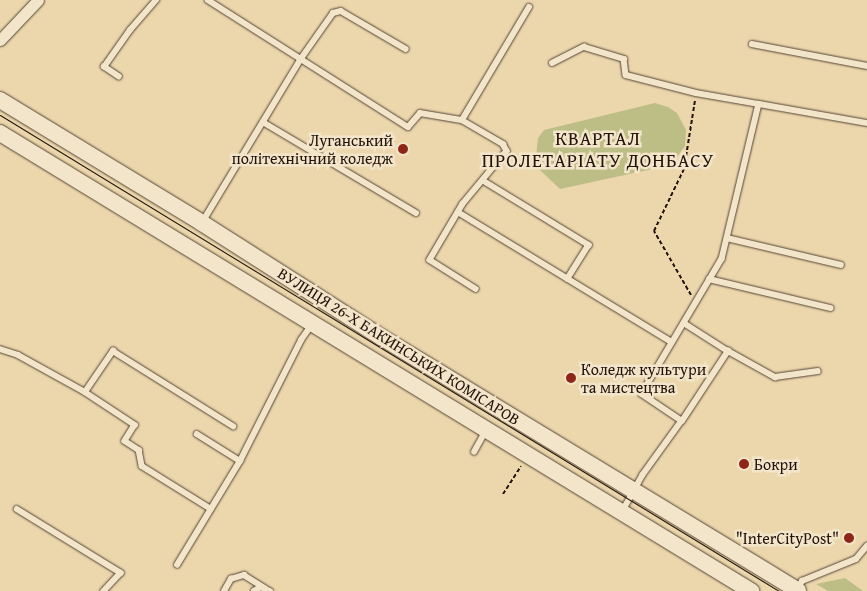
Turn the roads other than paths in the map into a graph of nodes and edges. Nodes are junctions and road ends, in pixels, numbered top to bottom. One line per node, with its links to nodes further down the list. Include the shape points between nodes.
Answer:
1 (38, 0): 5 (street)
2 (156, 0): 11 (lane, via 104,67)
3 (208, 0): 8 (lane)
4 (529, 7): 14 (lane)
5 (0, 40)
6 (752, 44): 10 (lane)
7 (406, 48): 8 (lane, via 341,11 333,14)
8 (300, 60): 14 (lane, via 408,127 420,114); 15 (lane)
9 (552, 63): 13 (lane, via 584,47 624,58 626,75 696,93)
10 (867, 66)
11 (119, 77)
12 (0, 100): 21 (street, ВУЛИЦЯ 26-Х БАКИНСЬКИХ КОМІСАРОВ)
13 (759, 104): 16 (lane); 22 (lane)
14 (462, 120): 18 (lane, via 503,144 507,151)
15 (263, 122): 20 (lane); 21 (lane)
16 (867, 123)
17 (0, 133): 29 (street, ВУЛИЦЯ 26-Х БАКИНСЬКИХ КОМІСАРОВ)
18 (484, 180): 19 (lane); 24 (lane, via 589,245)
19 (458, 212): 24 (lane); 26 (lane, via 430,260)
20 (416, 214)
21 (202, 223): 41 (street, ВУЛИЦЯ 26-Х БАКИНСЬКИХ КОМІСАРОВ, via 380,337)
22 (727, 238): 23 (lane); 25 (lane, via 722,258)
23 (841, 265)
24 (568, 279): 30 (lane)
25 (709, 279): 27 (lane); 28 (lane)
26 (476, 289)
27 (831, 308)
28 (684, 322): 30 (lane); 32 (lane)
29 (312, 324): 37 (street, ВУЛИЦЯ 26-Х БАКИНСЬКИХ КОМІСАРОВ); 40 (lane)
30 (672, 342): 35 (lane, via 642,394)
31 (0, 349): 34 (lane, via 18,354)
32 (728, 351): 33 (lane, via 775,376); 35 (lane)
33 (818, 371)
34 (85, 392): 36 (lane, via 113,351); 43 (lane, via 135,425 125,441 139,450 142,466)
35 (682, 421): 41 (lane)
36 (233, 426)
37 (486, 430): 39 (lane); 44 (street, ВУЛИЦЯ 26-Х БАКИНСЬКИХ КОМІСАРОВ)
38 (196, 434): 40 (lane)
39 (474, 452)
40 (240, 461): 43 (lane)
41 (634, 492): 44 (lane); 47 (street, ВУЛИЦЯ 26-Х БАКИНСЬКИХ КОМІСАРОВ)
42 (17, 509): 49 (lane, via 121,573)
43 (211, 509): 46 (lane)
44 (622, 513): 52 (street, ВУЛИЦЯ 26-Х БАКИНСЬКИХ КОМІСАРОВ)
45 (867, 546): 47 (lane, via 856,559)
46 (177, 565)
47 (798, 588)
48 (268, 590): 50 (lane, via 244,575 231,579); 51 (lane, via 262,587)
49 (104, 591)
50 (224, 591)
51 (254, 591)
52 (751, 591)

